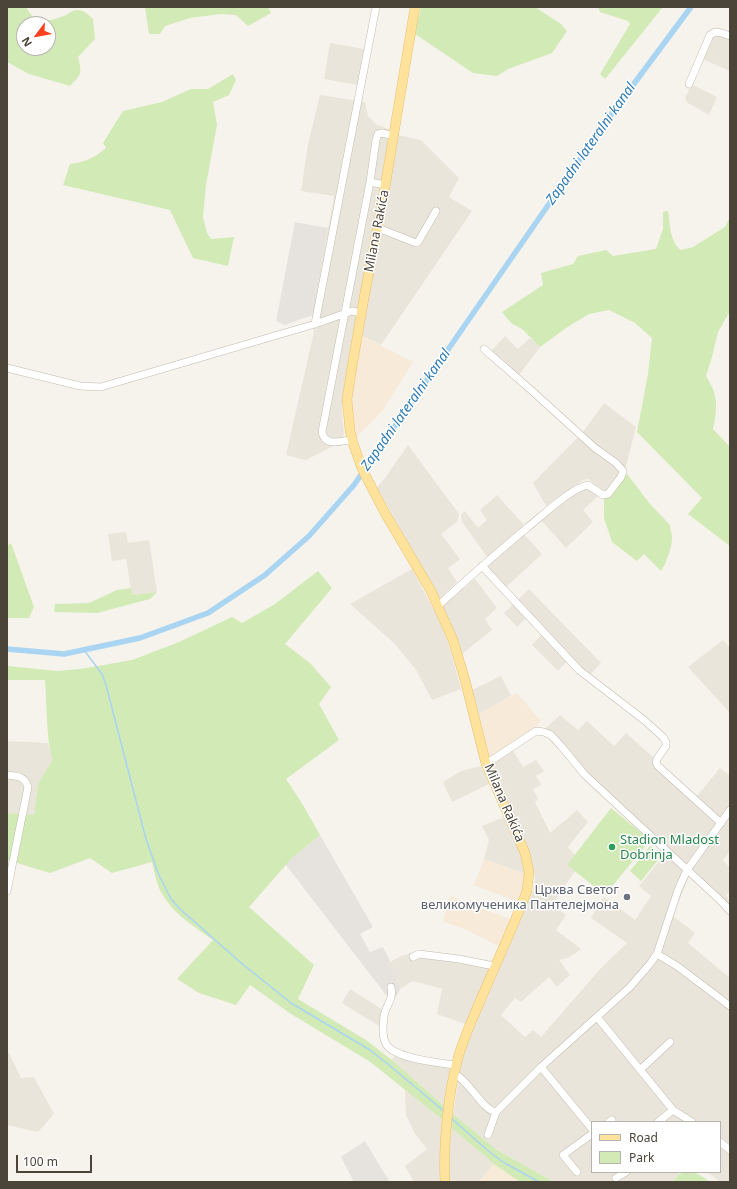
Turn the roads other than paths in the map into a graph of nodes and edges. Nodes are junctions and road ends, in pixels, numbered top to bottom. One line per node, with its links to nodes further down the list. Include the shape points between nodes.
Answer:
1 (376, 7): 12 (street)
2 (415, 7): 5 (main road, Milana Rakića)
3 (730, 36): 4 (street, via 715,32 710,35)
4 (689, 84)
5 (394, 136): 6 (street, via 378,134); 7 (main road, Milana Rakića)
6 (370, 182): 7 (street); 11 (street)
7 (386, 185): 9 (main road, Milana Rakića)
8 (436, 211): 9 (street, via 416,243)
9 (378, 228): 10 (main road, Milana Rakića)
10 (361, 313): 11 (street, via 352,311); 15 (main road, Milana Rakića, via 347,398)
11 (344, 315): 12 (street); 15 (street, via 322,432 325,440 329,442)
12 (315, 324): 14 (street, via 101,387 80,386)
13 (484, 350): 16 (street, via 623,471 608,494 603,495 588,485 582,486 552,507)
14 (7, 368)
15 (351, 440): 17 (main road, Milana Rakića, via 370,484)
16 (482, 566): 17 (street); 21 (street, via 579,670 663,737 666,746 657,759 658,766)
17 (438, 606): 18 (main road, Milana Rakića, via 458,656)
18 (486, 764): 22 (street, via 536,732 551,735 585,775); 29 (main road, Milana Rakića, via 525,853 529,872 527,891)
19 (7, 775): 25 (street, via 20,776 28,787)
20 (730, 810): 21 (street)
21 (721, 823): 22 (street)
22 (687, 870): 23 (street); 24 (street)
23 (698, 880): 24 (street, via 684,883); 26 (street)
24 (680, 887): 27 (street)
25 (7, 890)
26 (730, 911)
27 (657, 954): 31 (street); 32 (street, via 638,978)
28 (413, 957): 29 (street, via 419,954)
29 (494, 966): 35 (main road, Milana Rakića, via 463,1042)
30 (391, 987): 35 (street, via 392,997 384,1016 386,1044 392,1050 411,1058)
31 (730, 1006)
32 (597, 1017): 34 (street); 36 (street)
33 (670, 1042): 36 (street)
34 (541, 1067): 38 (street); 41 (street)
35 (455, 1069): 38 (street, via 489,1109); 49 (main road, Milana Rakića, via 447,1124)
36 (640, 1070): 37 (street)
37 (673, 1110): 39 (street); 40 (street)
38 (496, 1112): 42 (street)
39 (659, 1121)
40 (690, 1121)
41 (591, 1128)
42 (488, 1135)
43 (591, 1135): 46 (street, via 564,1155)
44 (721, 1143): 45 (street)
45 (730, 1150)
46 (577, 1172)
47 (624, 1173): 48 (street)
48 (616, 1178)
49 (445, 1182)

